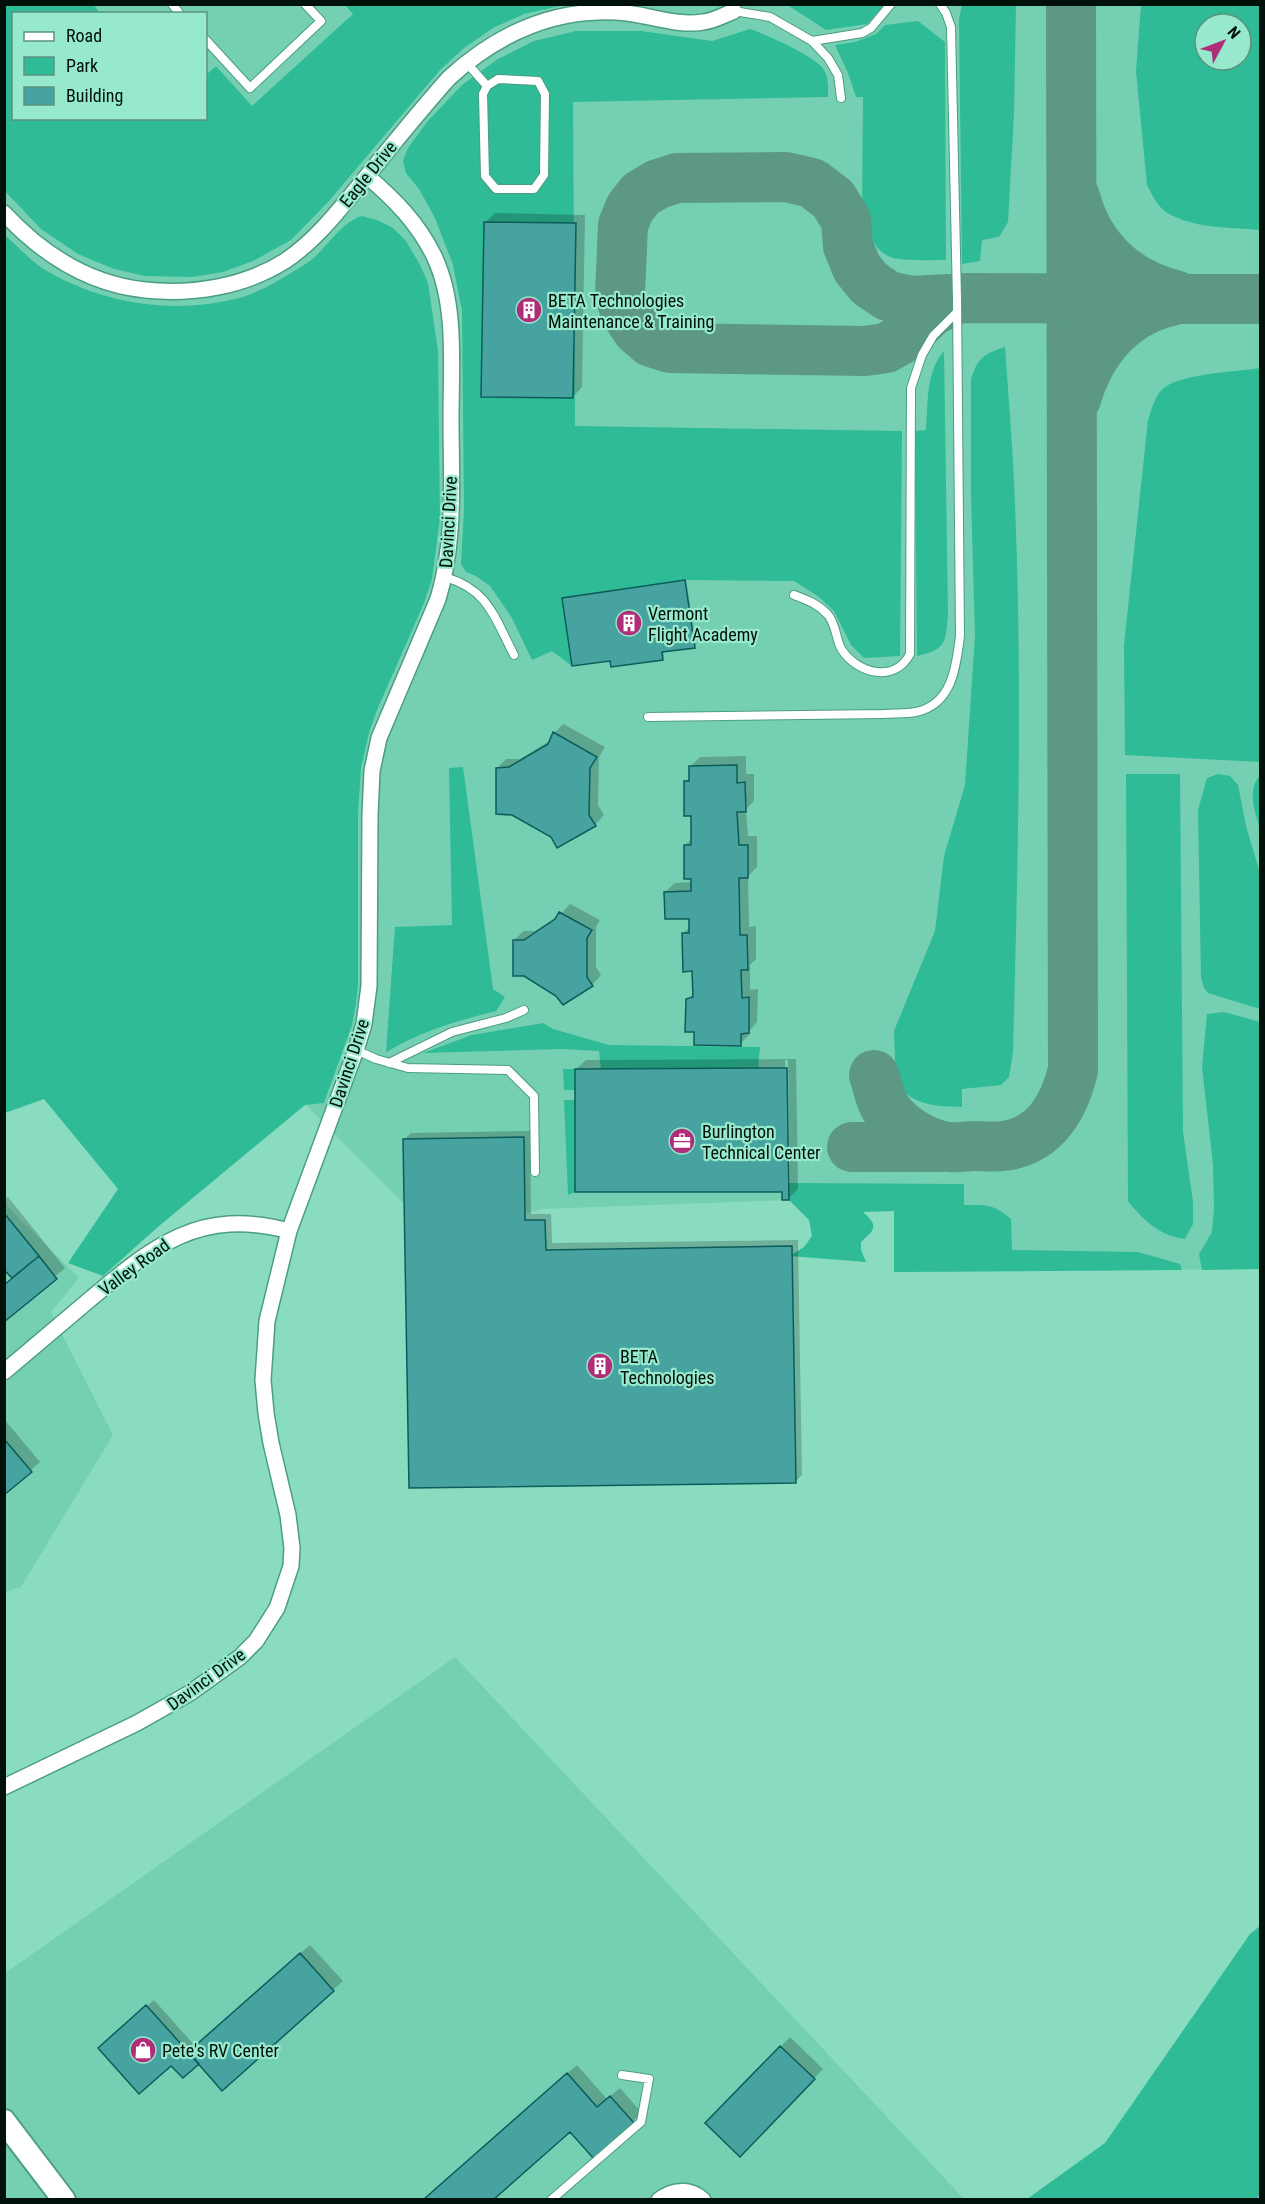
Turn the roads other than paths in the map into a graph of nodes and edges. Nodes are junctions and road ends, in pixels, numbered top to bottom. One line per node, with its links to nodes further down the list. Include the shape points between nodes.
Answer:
1 (304, 4): 5 (lane, via 321,21 250,88)
2 (891, 4): 6 (lane, via 862,33)
3 (940, 4): 12 (lane, via 951,27)
4 (733, 8): 6 (lane, via 770,17); 7 (street, Eagle Drive, via 703,22 688,23 617,12 560,17 502,38)
5 (207, 41)
6 (812, 41): 9 (lane, via 837,75)
7 (466, 62): 8 (lane); 10 (street, Eagle Drive)
8 (487, 86): 8 (lane, via 483,94 485,176 496,189 534,189 544,175 545,94 538,81 498,79)
9 (841, 98)
10 (367, 176): 11 (street, Eagle Drive, via 320,232 285,261 226,286 195,291 127,288 76,271 46,252); 13 (street, Davinci Drive, via 405,211 435,257 443,280 449,312 452,511)
11 (4, 213)
12 (956, 313): 14 (lane, via 933,336 911,388 910,654 905,664 898,670 877,673 853,663 841,649 837,630 828,615 814,603); 16 (lane, via 960,636 956,668 943,696 917,712)
13 (445, 577): 15 (lane, via 471,587 483,598); 18 (street, Davinci Drive, via 379,738 372,771 369,986)
14 (794, 595)
15 (514, 655)
16 (648, 717)
17 (524, 1010): 19 (lane, via 452,1032)
18 (356, 1050): 19 (lane); 21 (street, Davinci Drive)
19 (389, 1063): 20 (lane, via 408,1068 508,1070 534,1096)
20 (535, 1172)
21 (290, 1231): 22 (street, Valley Road, via 266,1225 222,1224 175,1237 132,1265); 23 (street, Davinci Drive, via 272,1295 264,1349 266,1413 292,1548 291,1566 277,1608 256,1641 240,1657 190,1693 137,1724)
22 (4, 1372)
23 (4, 1787)
24 (622, 2075): 27 (lane, via 649,2079 641,2122)
25 (4, 2121): 26 (main road)
26 (64, 2199)
27 (550, 2199)
28 (659, 2199): 29 (street, via 686,2190)
29 (703, 2199)

